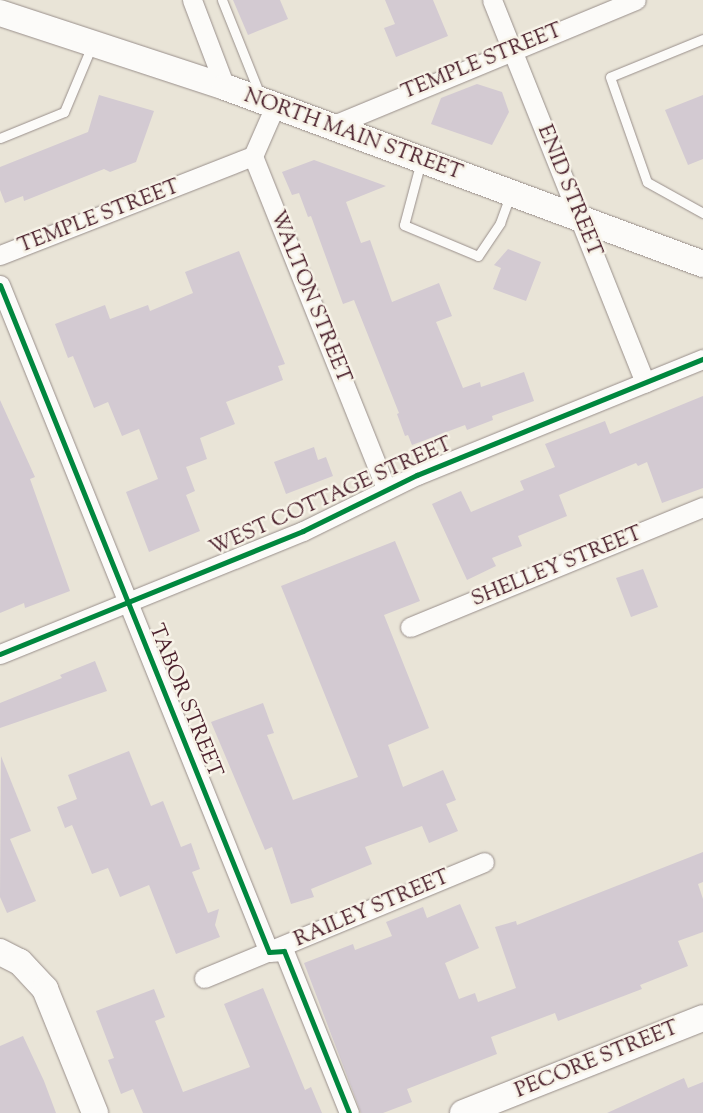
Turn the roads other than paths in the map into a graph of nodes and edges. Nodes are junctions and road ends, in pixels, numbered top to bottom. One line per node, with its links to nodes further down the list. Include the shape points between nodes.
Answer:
1 (192, 0): 9 (street)
2 (222, 0): 10 (lane)
3 (492, 0): 8 (street, ENID STREET)
4 (636, 0): 8 (street, TEMPLE STREET)
5 (0, 13): 7 (main road, NORTH MAIN STREET)
6 (703, 39): 16 (lane, via 610,77 647,182)
7 (93, 44): 9 (main road, NORTH MAIN STREET); 12 (lane, via 64,112)
8 (512, 50): 11 (street, TEMPLE STREET); 17 (street, ENID STREET)
9 (225, 87): 10 (main road, NORTH MAIN STREET)
10 (269, 104): 11 (main road, NORTH MAIN STREET); 13 (street)
11 (329, 127): 14 (main road, NORTH MAIN STREET)
12 (0, 138)
13 (253, 156): 18 (street, TEMPLE STREET); 23 (street, WALTON STREET)
14 (421, 160): 15 (main road, NORTH MAIN STREET); 15 (lane, via 404,225 478,256 500,223)
15 (511, 193): 17 (main road, NORTH MAIN STREET)
16 (703, 213)
17 (580, 218): 19 (main road, NORTH MAIN STREET); 22 (street, ENID STREET)
18 (0, 255)
19 (703, 264)
20 (0, 285): 25 (street, TABOR STREET)
21 (703, 359): 22 (street, WEST COTTAGE STREET)
22 (645, 383): 23 (street, WEST COTTAGE STREET)
23 (386, 489): 25 (street, WEST COTTAGE STREET, via 303,531)
24 (703, 507): 26 (street, SHELLEY STREET)
25 (128, 602): 27 (street, WEST COTTAGE STREET); 30 (street, TABOR STREET)
26 (410, 627)
27 (0, 654)
28 (484, 862): 30 (street, RAILEY STREET)
29 (0, 952): 33 (main road, via 20,962 45,989)
30 (269, 952): 31 (street, RAILEY STREET); 34 (street, via 284,951)
31 (204, 978)
32 (703, 1018): 35 (main road, PECORE STREET)
33 (95, 1113)
34 (349, 1113)
35 (462, 1113)

